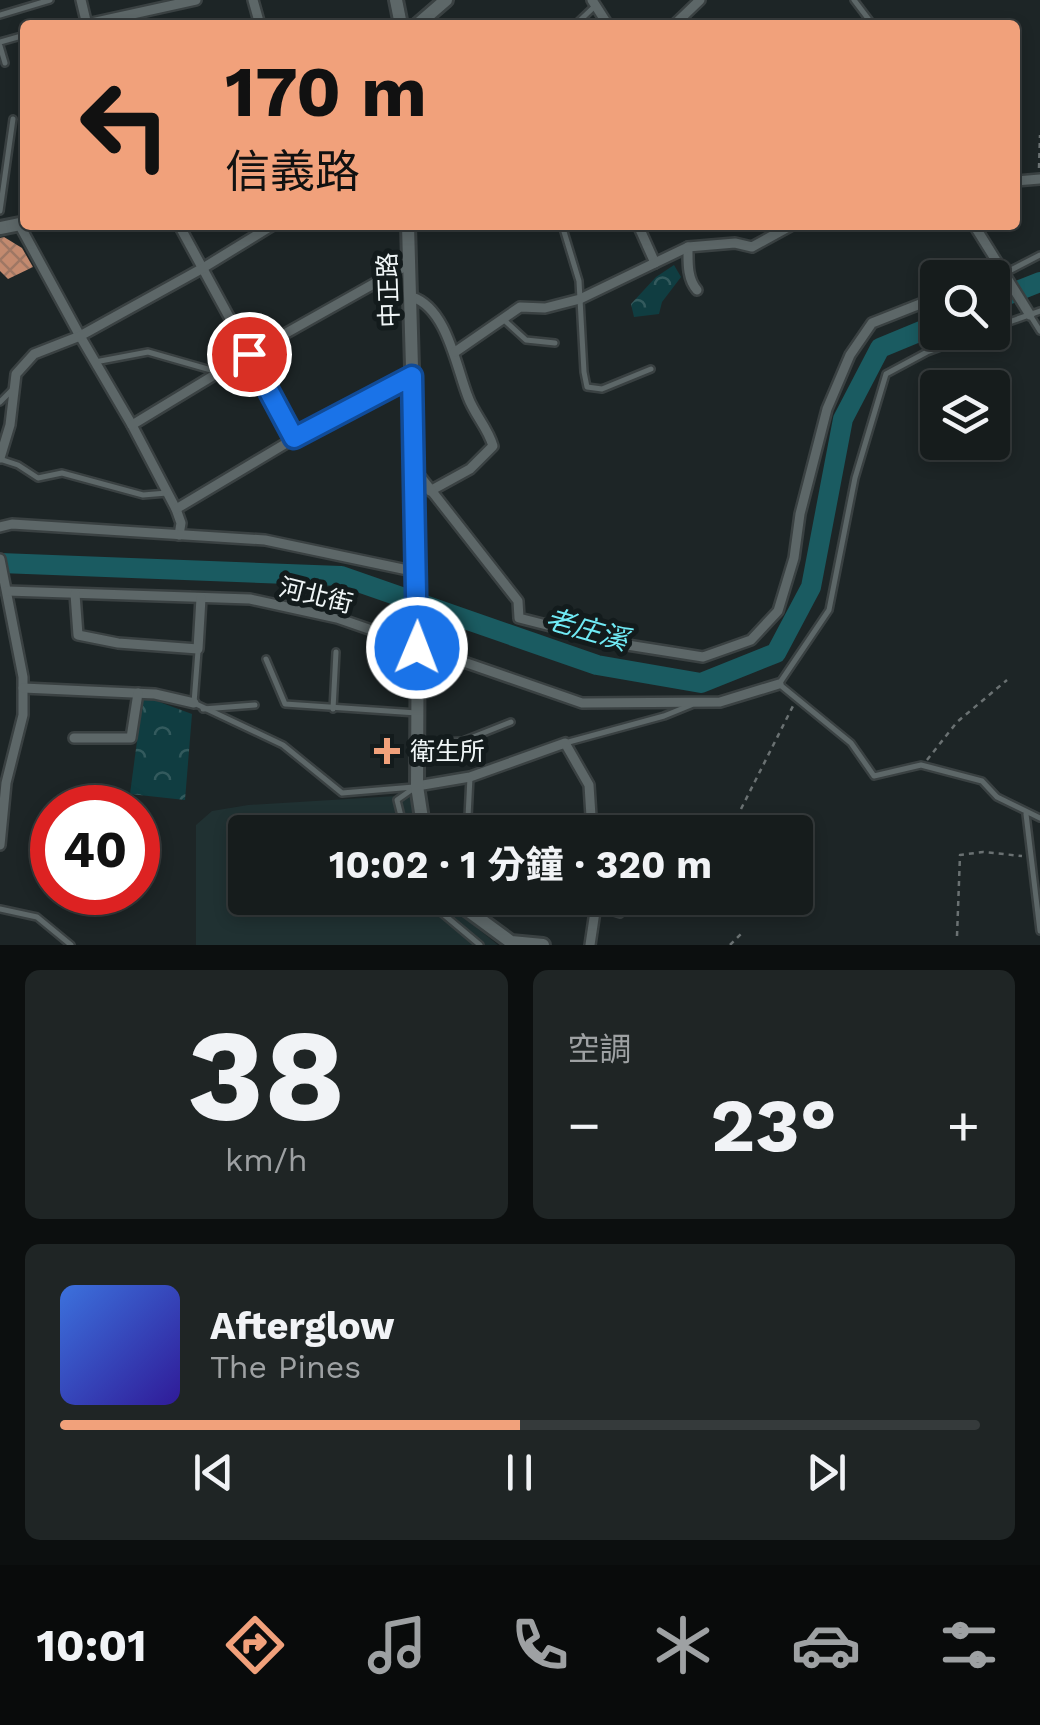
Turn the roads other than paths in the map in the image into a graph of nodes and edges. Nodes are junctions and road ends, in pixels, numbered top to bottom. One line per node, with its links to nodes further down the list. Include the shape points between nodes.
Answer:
1 (50, 0): 5 (lane)
2 (196, 0): 6 (street)
3 (446, 0): 7 (street)
4 (700, 0): 8 (street)
5 (0, 15)
6 (105, 20)
7 (423, 20)
8 (679, 20)
9 (0, 44): 10 (lane)
10 (5, 64)
11 (14, 119): 12 (lane)
12 (0, 211)
13 (25, 230): 37 (street)
14 (182, 230): 26 (street)
15 (265, 230): 26 (street)
16 (408, 230): 25 (street, 中正路)
17 (564, 230): 31 (lane)
18 (640, 230): 24 (street)
19 (781, 230): 21 (street, via 752,247)
20 (977, 230): 23 (street)
21 (688, 247): 24 (street); 29 (street)
22 (1040, 255): 27 (lane)
23 (998, 260)
24 (656, 263): 31 (street)
25 (410, 264): 30 (street, 中正路); 41 (street)
26 (203, 268): 37 (street); 41 (street)
27 (1010, 270)
28 (1010, 278): 33 (street)
29 (697, 290)
30 (412, 297): 40 (street, via 428,306); 45 (street, 中正路)
31 (580, 299): 34 (street, via 520,307); 43 (lane, via 587,387 602,389)
32 (920, 304): 52 (street, via 872,322 850,355 827,410 778,612 751,640 702,657 520,618 518,602)
33 (1035, 313): 35 (lane); 36 (lane)
34 (503, 319): 38 (lane, via 526,340); 40 (street)
35 (1010, 322)
36 (1040, 331)
37 (80, 336): 42 (street); 46 (street, via 34,354 16,374)
38 (555, 342)
39 (932, 350): 67 (lane, via 886,374 855,478 828,610)
40 (454, 352): 52 (street, via 468,400 493,446 470,469)
41 (249, 354): 44 (street); 49 (street)
42 (95, 362): 44 (lane, via 148,352); 48 (street)
43 (651, 369)
44 (219, 372): 48 (street)
45 (412, 376): 49 (street); 51 (street, 中正路)
46 (14, 388): 47 (lane); 50 (street)
47 (0, 402)
48 (132, 424): 53 (street)
49 (294, 438): 54 (street)
50 (0, 459): 53 (lane, via 38,478 62,473 142,495)
51 (415, 470): 52 (street); 58 (street, 中正路)
52 (430, 491)
53 (167, 493): 54 (street)
54 (176, 509): 56 (street)
55 (0, 526): 56 (street)
56 (179, 536): 58 (street, via 264,540)
57 (0, 559): 59 (street)
58 (417, 577): 63 (street, 中正路)
59 (7, 590): 60 (street, 河北街); 62 (street)
60 (76, 594): 61 (street, 河北街); 64 (street, via 78,635)
61 (201, 598): 63 (street, 河北街, via 250,599 336,618); 64 (street)
62 (5, 606): 68 (street)
63 (417, 648): 70 (street, 河北街, via 582,703); 74 (street, 中正路)
64 (198, 649): 72 (lane)
65 (336, 652): 73 (lane)
66 (266, 659): 73 (lane, via 284,704)
67 (779, 684): 70 (street, 河北街); 81 (lane, via 850,742 874,776 922,765 982,780)
68 (23, 688): 69 (street); 87 (street)
69 (138, 693): 72 (street); 76 (street, via 131,738)
70 (693, 704): 78 (lane)
71 (255, 705): 72 (lane)
72 (199, 706): 80 (lane, via 282,745 342,793)
73 (333, 709): 74 (lane)
74 (417, 713): 77 (street, 中正路)
75 (511, 722): 77 (lane, via 462,740)
76 (74, 738)
77 (416, 743): 80 (street, 中正路)
78 (564, 743): 79 (street); 85 (street, via 589,786)
79 (470, 777): 80 (street); 84 (lane)
80 (416, 786): 82 (lane, via 397,800); 83 (street, 中正路)
81 (1026, 814): 86 (lane); 92 (lane)
82 (400, 815)
83 (421, 815)
84 (468, 815)
85 (591, 815)
86 (1040, 818)
87 (0, 846)
88 (0, 909): 93 (lane, via 37,917)
89 (444, 915): 94 (lane)
90 (474, 915): 95 (street, via 511,942)
91 (596, 915): 96 (street)
92 (1040, 931)
93 (71, 945)
94 (480, 945)
95 (543, 945)
96 (590, 945)

